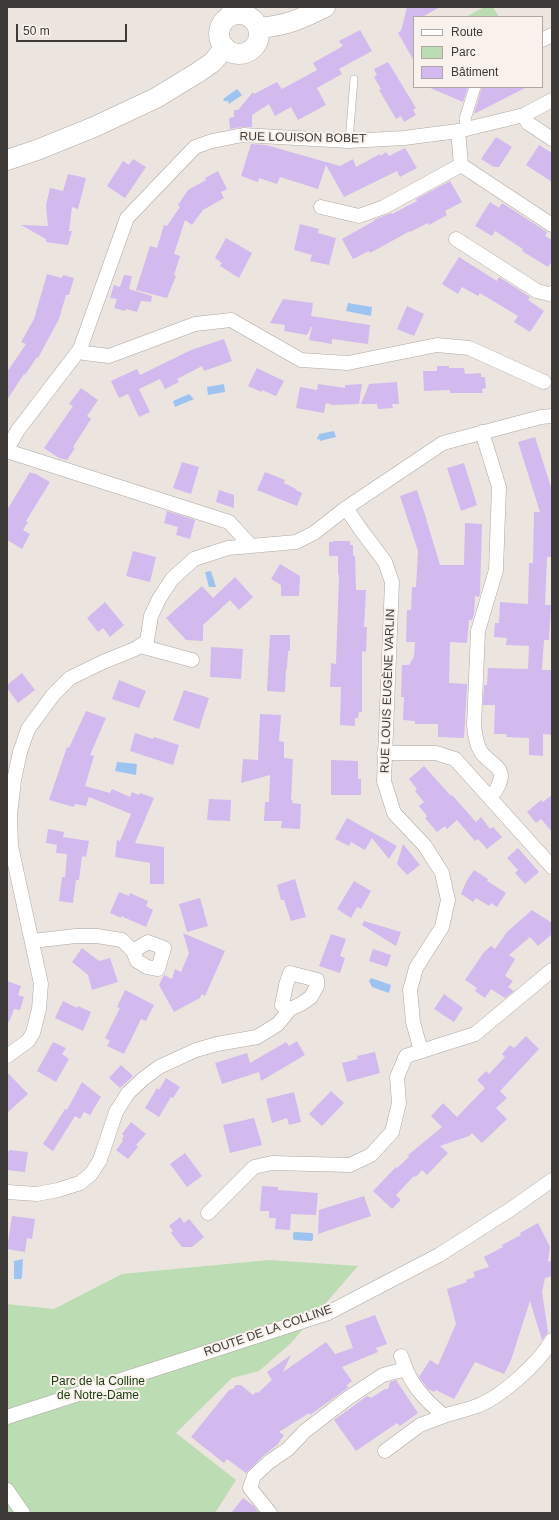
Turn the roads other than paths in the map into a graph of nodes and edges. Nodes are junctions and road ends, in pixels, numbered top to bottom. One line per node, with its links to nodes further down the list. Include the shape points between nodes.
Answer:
1 (325, 7): 3 (main road, via 299,20)
2 (232, 11): 3 (main road, via 252,18); 6 (main road, via 222,24 220,32)
3 (258, 28): 6 (main road, via 257,43 250,51 239,54)
4 (552, 35): 5 (street)
5 (543, 40)
6 (225, 48): 14 (main road, via 213,62 197,74 156,98 94,127)
7 (354, 79): 13 (lane)
8 (475, 88): 11 (street)
9 (552, 100): 10 (street, RUE LOUISON BOBET)
10 (524, 115): 11 (street, RUE LOUISON BOBET); 12 (street, via 528,123)
11 (462, 131): 13 (street, RUE LOUISON BOBET); 15 (street)
12 (552, 139)
13 (348, 141): 20 (street, RUE LOUISON BOBET, via 243,135 195,147 127,218)
14 (7, 160)
15 (461, 165): 16 (street, via 384,208 359,216); 17 (street)
16 (321, 208)
17 (552, 225)
18 (456, 239): 19 (street, via 537,291)
19 (552, 293)
20 (80, 349): 21 (street, via 84,353 110,356 195,324 231,320 301,360 348,363 437,345 469,348); 24 (street, RUE LOUISON BOBET, via 18,430)
21 (544, 382)
22 (552, 416): 23 (street)
23 (482, 432): 25 (street, via 443,443); 30 (street, via 499,487 496,570 478,632 474,725 481,752 500,770 502,778 496,792)
24 (7, 450): 26 (street, via 229,522)
25 (346, 508): 26 (street, via 314,533 296,542); 29 (street, RUE LOUIS EUGÈNE VARLIN, via 385,562 392,582)
26 (251, 546): 27 (street, via 228,548 194,559 172,579 158,599 151,616 147,641)
27 (140, 646): 28 (street); 32 (street, via 70,678 53,695 28,729 14,780 11,846)
28 (192, 660)
29 (384, 753): 30 (street, via 436,753 455,760); 36 (street, RUE LOUIS EUGÈNE VARLIN, via 384,781 394,813 425,846 442,873 448,900 442,927 416,968 410,990 413,1022)
30 (490, 796): 31 (street)
31 (552, 867)
32 (32, 941): 33 (street, via 97,936 122,940); 37 (street, via 41,984 39,1009 33,1033 28,1041)
33 (133, 951)
34 (552, 970): 36 (street, via 475,1034)
35 (290, 1009): 39 (street, via 278,1024 256,1037 196,1050 159,1066 143,1079 128,1093 116,1112 100,1160 91,1174 80,1182 37,1194)
36 (421, 1052): 40 (street, via 406,1056 397,1077 399,1103 392,1132 371,1155 350,1165 272,1163 254,1167)
37 (7, 1056)
38 (549, 1186): 43 (street, ROUTE DE LA COLLINE, via 439,1255 328,1313)
39 (7, 1192)
40 (208, 1213)
41 (552, 1340): 42 (street, via 532,1365 507,1388 478,1406)
42 (444, 1416): 44 (street, via 420,1425); 47 (street, via 418,1392 403,1362 304,1431 288,1449 254,1476 250,1488)
43 (7, 1417)
44 (385, 1452)
45 (7, 1490): 46 (street)
46 (23, 1513)
47 (270, 1513)

